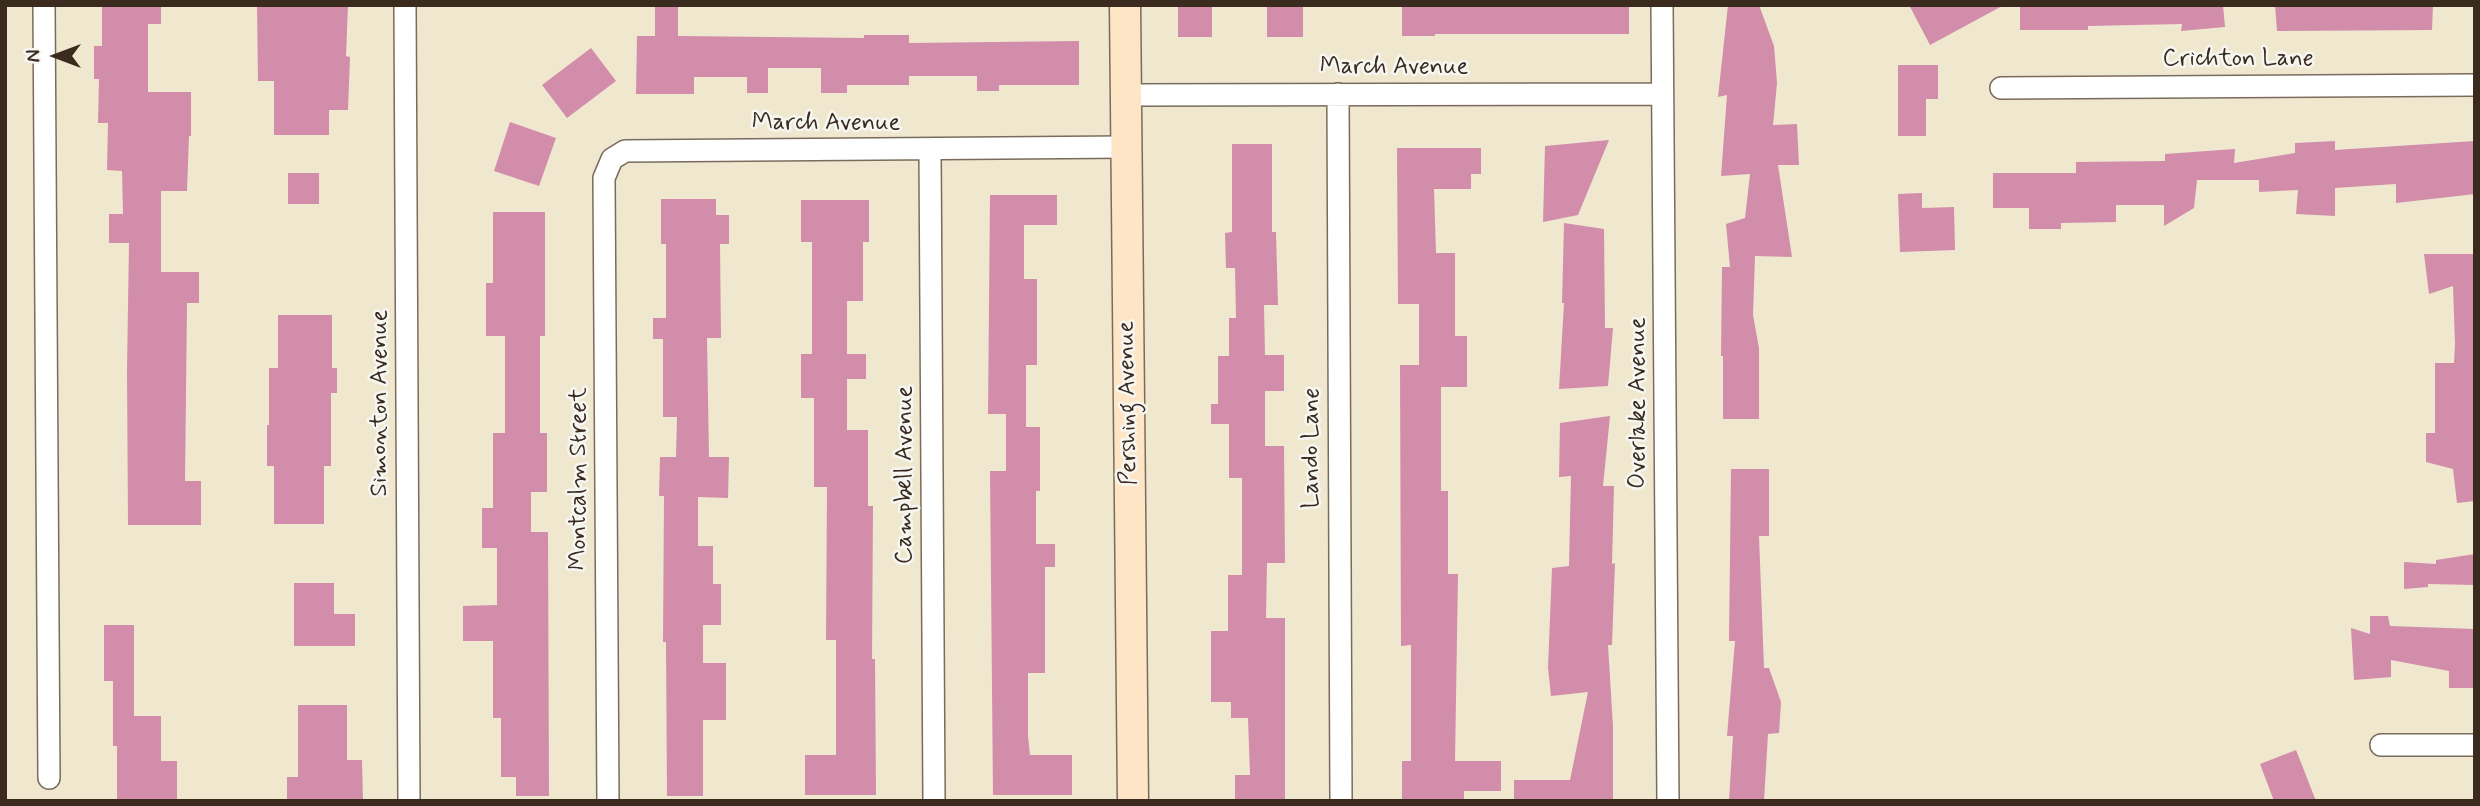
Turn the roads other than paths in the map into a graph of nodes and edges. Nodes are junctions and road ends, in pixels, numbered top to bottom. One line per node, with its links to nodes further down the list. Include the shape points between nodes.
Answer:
1 (44, 5): 15 (street)
2 (405, 5): 16 (street, Simonton Avenue)
3 (1125, 5): 9 (street, Pershing Avenue)
4 (1662, 5): 8 (street, Overlake Avenue)
5 (2475, 85): 6 (street, Crichton Lane)
6 (2001, 88)
7 (1338, 94): 8 (street, March Avenue); 9 (street, March Avenue); 20 (street, Lando Lane)
8 (1662, 94): 21 (street, Overlake Avenue)
9 (1126, 95): 10 (street, Pershing Avenue)
10 (1127, 147): 11 (street, March Avenue); 19 (street, Pershing Avenue)
11 (930, 149): 12 (street, March Avenue, via 625,151); 18 (street, Campbell Avenue)
12 (612, 159): 17 (street, Montcalm Street, via 604,178)
13 (2381, 745): 14 (street)
14 (2475, 745)
15 (49, 778)
16 (409, 801)
17 (608, 801)
18 (934, 801)
19 (1133, 801)
20 (1341, 801)
21 (1668, 801)

